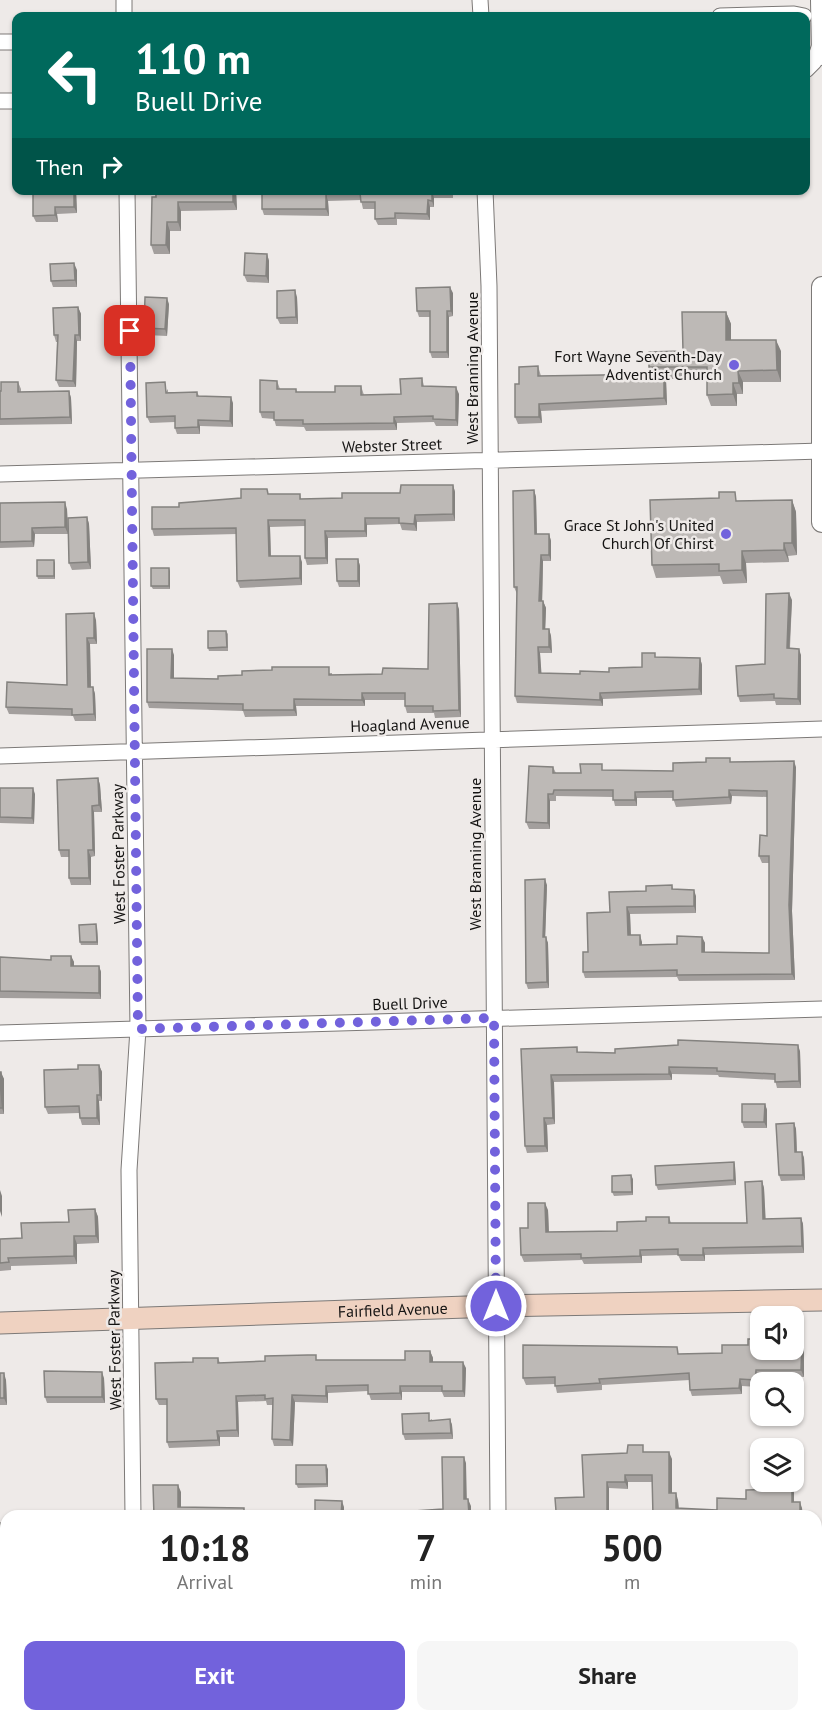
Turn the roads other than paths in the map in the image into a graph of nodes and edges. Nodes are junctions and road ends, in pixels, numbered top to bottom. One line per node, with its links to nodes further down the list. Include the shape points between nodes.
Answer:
1 (821, 0): 3 (street)
2 (810, 21): 3 (street)
3 (822, 41): 4 (street); 5 (street)
4 (822, 55)
5 (810, 66)
6 (127, 195): 11 (street, West Foster Parkway)
7 (485, 195): 10 (street, West Branning Avenue)
8 (822, 287): 9 (street)
9 (821, 451): 10 (street, Webster Street); 13 (street)
10 (490, 459): 11 (street, Webster Street); 15 (street, West Branning Avenue)
11 (132, 472): 12 (street, Webster Street); 16 (street, West Foster Parkway)
12 (0, 474)
13 (822, 522)
14 (822, 729): 15 (street, Hoagland Avenue)
15 (492, 740): 16 (street, Hoagland Avenue); 19 (street, West Branning Avenue)
16 (135, 751): 17 (street, Hoagland Avenue); 20 (street, West Foster Parkway)
17 (0, 756)
18 (822, 1010): 19 (street, Buell Drive)
19 (494, 1018): 20 (street, Buell Drive); 23 (street, West Branning Avenue)
20 (138, 1029): 21 (street, Buell Drive); 24 (street, West Foster Parkway, via 129,1170)
21 (0, 1032)
22 (822, 1300): 23 (main road, Fairfield Avenue)
23 (496, 1306): 24 (main road, Fairfield Avenue); 27 (street, West Branning Avenue)
24 (132, 1319): 25 (main road, Fairfield Avenue); 26 (street, West Foster Parkway)
25 (0, 1323)
26 (133, 1510)
27 (498, 1510)

